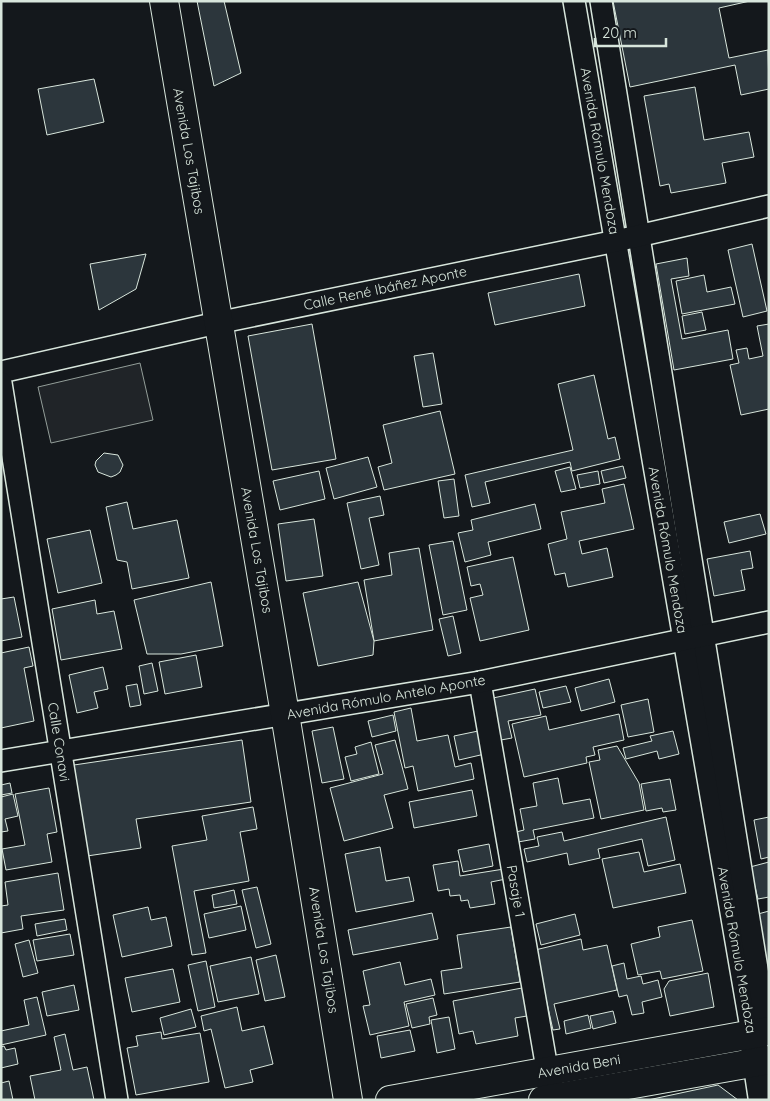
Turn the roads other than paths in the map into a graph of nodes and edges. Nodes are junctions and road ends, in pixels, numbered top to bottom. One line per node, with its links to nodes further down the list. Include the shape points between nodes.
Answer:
1 (164, 1): 7 (main road, Avenida Los Tajibos)
2 (574, 1): 6 (street, Avenida Rómulo Mendoza)
3 (601, 1): 5 (street, Avenida Rómulo Mendoza)
4 (769, 206): 5 (street, Calle René Ibáñez Aponte)
5 (639, 235): 6 (street, Calle René Ibáñez Aponte); 11 (street, Avenida Rómulo Mendoza)
6 (616, 241): 7 (street, Calle René Ibáñez Aponte); 11 (street, Avenida Rómulo Mendoza)
7 (217, 323): 8 (street, Calle René Ibáñez Aponte); 13 (main road, Avenida Los Tajibos)
8 (1, 372)
9 (1, 383): 14 (street, Calle Conavi)
10 (769, 622): 11 (street, Avenida Rómulo Antelo Aponte)
11 (694, 638): 12 (street, Avenida Rómulo Antelo Aponte); 16 (street, Avenida Rómulo Mendoza)
12 (480, 682): 13 (street, Avenida Rómulo Antelo Aponte); 18 (street, Pasaje 1)
13 (286, 714): 14 (street, Avenida Rómulo Antelo Aponte); 20 (main road, Avenida Los Tajibos)
14 (60, 751): 15 (street, Avenida Rómulo Antelo Aponte); 19 (street, Calle Conavi)
15 (1, 761)
16 (764, 1034): 17 (street, Avenida Rómulo Mendoza); 18 (main road, Avenida Beni)
17 (762, 1061): 18 (main road, Avenida Beni); 22 (street, Avenida Rómulo Mendoza)
18 (549, 1092): 21 (main road, Avenida Beni)
19 (117, 1100)
20 (348, 1100)
21 (390, 1100)
22 (762, 1100)

